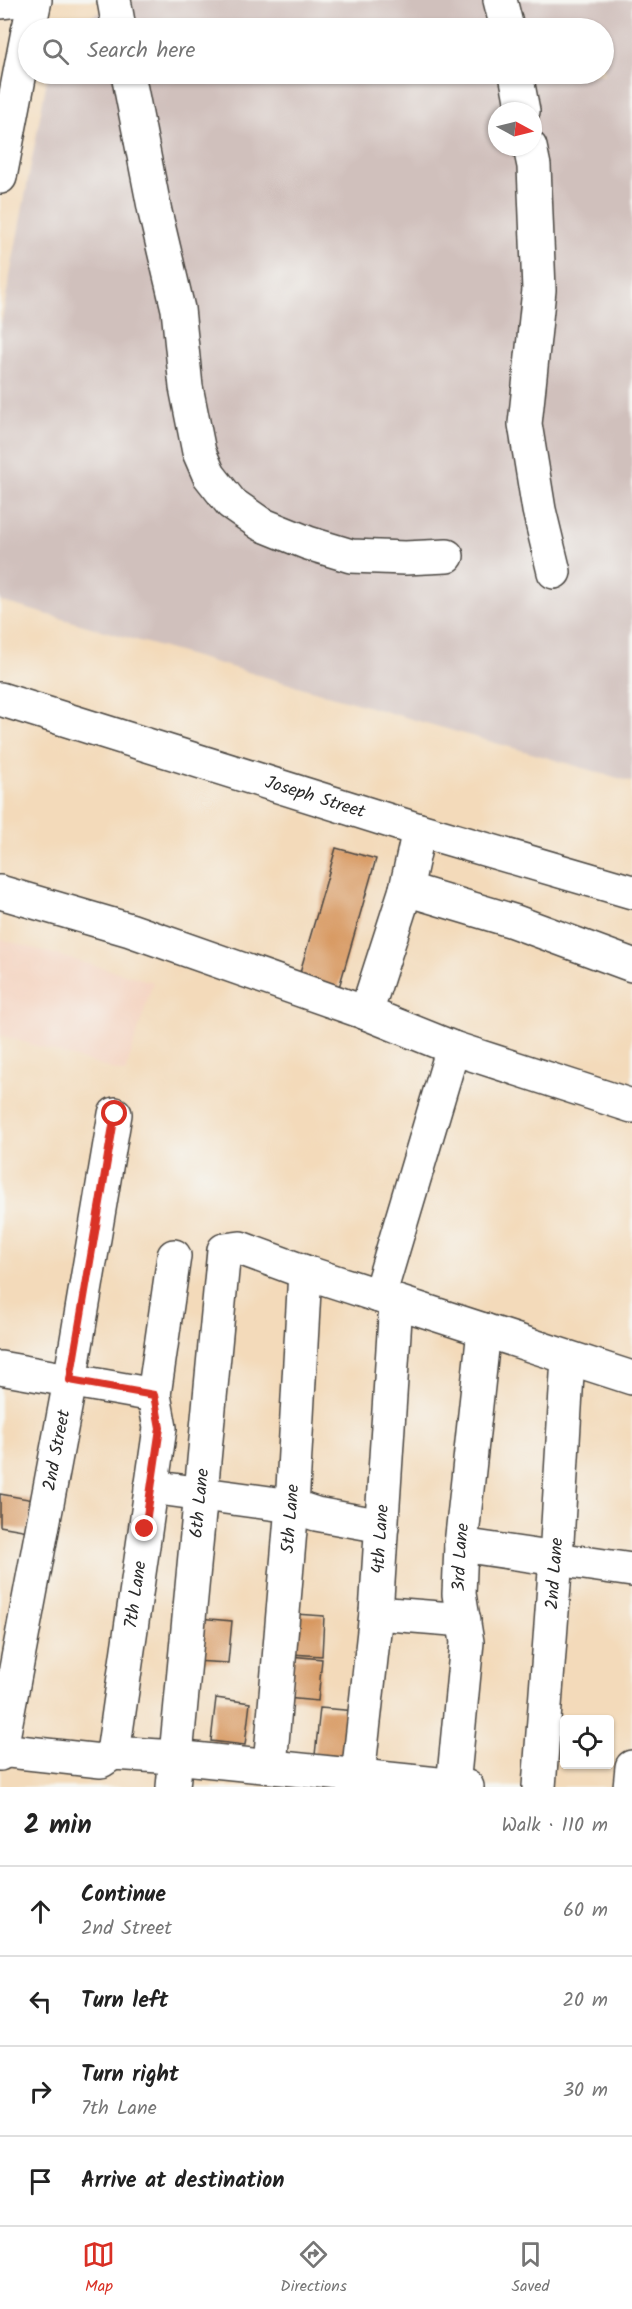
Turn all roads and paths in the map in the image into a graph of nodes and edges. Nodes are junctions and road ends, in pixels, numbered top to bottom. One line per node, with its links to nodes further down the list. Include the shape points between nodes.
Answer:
1 (18, 0): 5 (street)
2 (35, 0): 6 (street)
3 (114, 0): 7 (street)
4 (500, 0): 8 (street)
5 (0, 2)
6 (31, 18)
7 (117, 18)
8 (504, 18)
9 (18, 84): 14 (street)
10 (130, 84): 15 (street, via 178,309 186,387 197,441 209,475 231,502 261,524 308,543 351,555)
11 (518, 84): 12 (street)
12 (521, 102)
13 (532, 156): 16 (street, via 539,290 525,424)
14 (0, 177)
15 (447, 556)
16 (554, 572)
17 (0, 699): 18 (street, Joseph Street)
18 (419, 830): 19 (street); 21 (street, Joseph Street)
19 (406, 889): 22 (street, via 513,921); 23 (street)
20 (0, 892): 23 (street, via 130,930)
21 (632, 892)
22 (632, 965)
23 (366, 1013): 24 (street)
24 (453, 1048): 25 (street); 29 (street, 4th Lane)
25 (632, 1106)
26 (115, 1114): 34 (street, 2nd Street)
27 (174, 1256): 35 (street, 7th Lane)
28 (305, 1272): 29 (street); 37 (street, 6th Lane, via 240,1248 224,1250); 38 (street, 5th Lane)
29 (387, 1299): 30 (street); 39 (street, 4th Lane)
30 (484, 1330): 31 (street); 40 (street, 3rd Lane)
31 (568, 1358): 33 (street); 41 (street, 2nd Lane)
32 (0, 1368): 34 (street)
33 (632, 1378)
34 (70, 1380): 35 (street); 45 (street, 2nd Street)
35 (154, 1395): 36 (street, 7th Lane, via 160,1428)
36 (151, 1487): 37 (street); 46 (street, 7th Lane)
37 (202, 1493): 38 (street); 48 (street, 6th Lane)
38 (292, 1506): 39 (street); 49 (street, 5th Lane)
39 (382, 1526): 43 (street, 4th Lane)
40 (461, 1545): 41 (street); 44 (street, 3rd Lane, via 459,1594)
41 (556, 1558): 42 (street); 52 (street, 2nd Lane)
42 (632, 1570)
43 (376, 1613): 44 (street); 50 (street, 4th Lane)
44 (464, 1620): 51 (street, 3rd Lane, via 467,1642)
45 (0, 1751): 46 (street)
46 (104, 1767): 48 (street)
47 (632, 1767): 53 (street)
48 (174, 1772): 49 (street)
49 (278, 1774): 50 (street)
50 (375, 1780): 51 (street)
51 (460, 1786)
52 (539, 1787)
53 (630, 1787)

